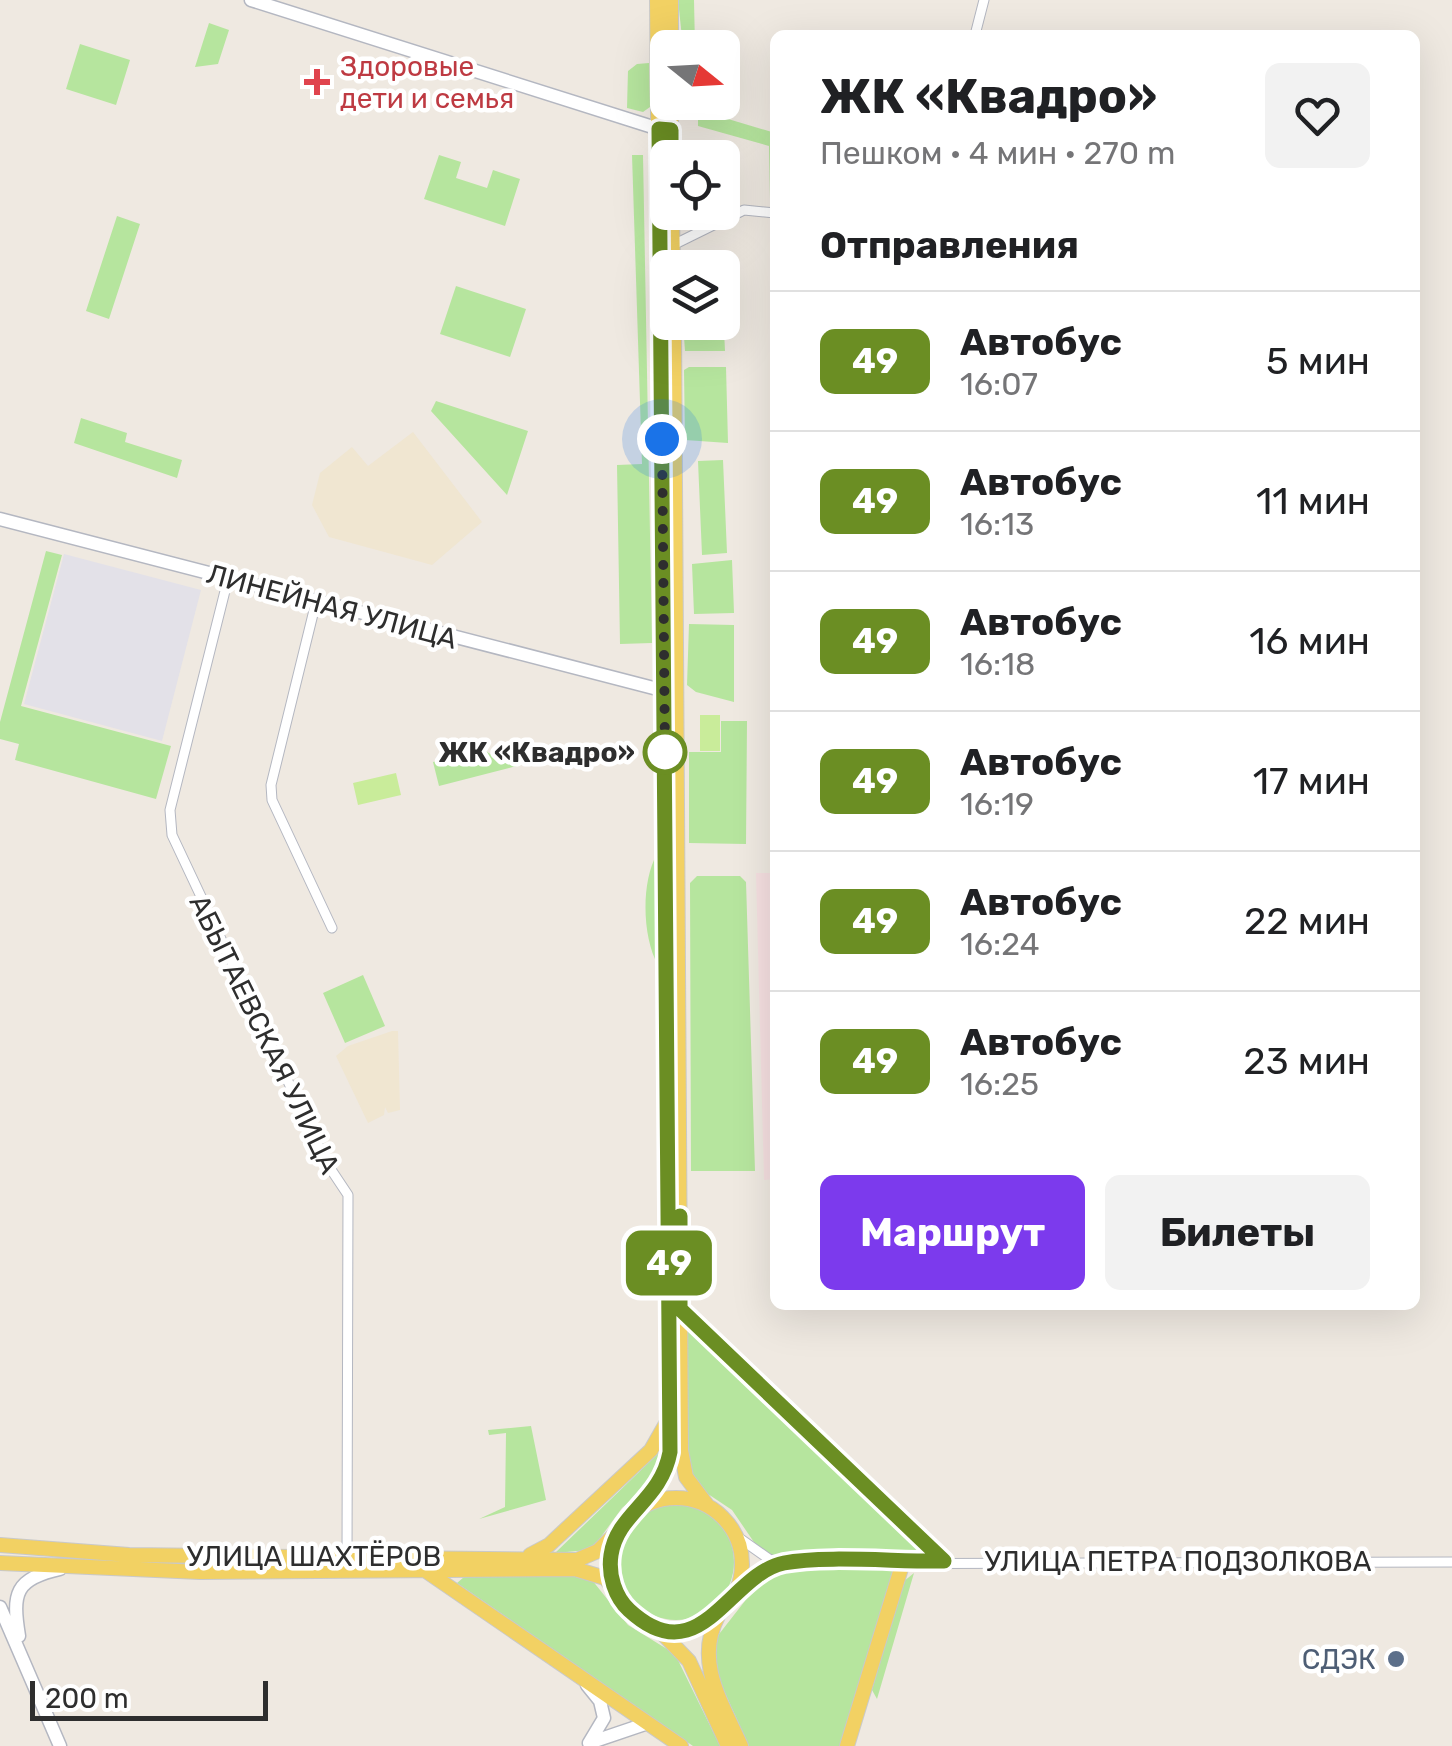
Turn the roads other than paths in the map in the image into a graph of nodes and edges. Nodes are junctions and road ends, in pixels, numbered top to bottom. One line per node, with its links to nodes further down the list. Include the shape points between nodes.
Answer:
1 (251, 0): 8 (street)
2 (657, 0): 8 (main road)
3 (671, 0): 5 (main road)
4 (984, 0): 6 (street)
5 (671, 30)
6 (977, 30)
7 (667, 120): 8 (main road)
8 (665, 129): 9 (main road); 18 (main road)
9 (667, 140)
10 (770, 213): 12 (street, via 744,210)
11 (673, 230): 12 (main road)
12 (673, 245): 13 (main road)
13 (673, 250)
14 (674, 340): 18 (main road)
15 (0, 518): 16 (street, ЛИНЕЙНАЯ УЛИЦА)
16 (228, 579): 17 (street, ЛИНЕЙНАЯ УЛИЦА); 27 (street, АБЫТАЕВСКАЯ УЛИЦА, via 170,810 172,835 326,1162 348,1194)
17 (316, 602): 18 (street, ЛИНЕЙНАЯ УЛИЦА); 19 (street, via 271,785)
18 (670, 692): 20 (main road); 21 (main road)
19 (332, 928)
20 (680, 1309): 22 (main road, via 682,1464); 29 (main road)
21 (669, 1406): 23 (main road, via 668,1464); 28 (main road, via 651,1450 549,1545)
22 (706, 1505): 23 (main road, via 675,1498); 25 (main road)
23 (643, 1506): 24 (main road)
24 (619, 1530): 28 (main road, УЛИЦА ШАХТЁРОВ, via 578,1560); 36 (main road, via 610,1560)
25 (735, 1535): 33 (street); 37 (main road, via 742,1565)
26 (0, 1545): 27 (main road, УЛИЦА ШАХТЁРОВ, via 98,1554)
27 (347, 1557): 28 (main road, УЛИЦА ШАХТЁРОВ)
28 (525, 1557)
29 (944, 1561): 30 (street, УЛИЦА ПЕТРА ПОДЗОЛКОВА); 31 (street, УЛИЦА ПЕТРА ПОДЗОЛКОВА)
30 (903, 1562): 33 (street, УЛИЦА ПЕТРА ПОДЗОЛКОВА); 50 (main road)
31 (1452, 1562)
32 (0, 1563): 34 (main road, УЛИЦА ШАХТЁРОВ)
33 (784, 1564): 37 (street, УЛИЦА ПЕТРА ПОДЗОЛКОВА, via 752,1576)
34 (63, 1568): 35 (main road, УЛИЦА ШАХТЁРОВ); 42 (street, via 36,1574 14,1601)
35 (424, 1570): 36 (main road, УЛИЦА ШАХТЁРОВ, via 575,1570 605,1578); 43 (main road)
36 (615, 1590): 41 (main road, via 624,1606)
37 (735, 1594): 39 (main road)
38 (0, 1607): 42 (street)
39 (719, 1614): 41 (main road, via 688,1629); 49 (main road, via 706,1653)
40 (0, 1622): 42 (street)
41 (654, 1626): 48 (main road, via 689,1661)
42 (22, 1658): 46 (street)
43 (574, 1673): 44 (main road); 45 (street, via 603,1709)
44 (648, 1724): 45 (street); 47 (main road)
45 (586, 1745)
46 (60, 1746)
47 (680, 1746)
48 (728, 1746)
49 (741, 1746)
50 (847, 1746)

